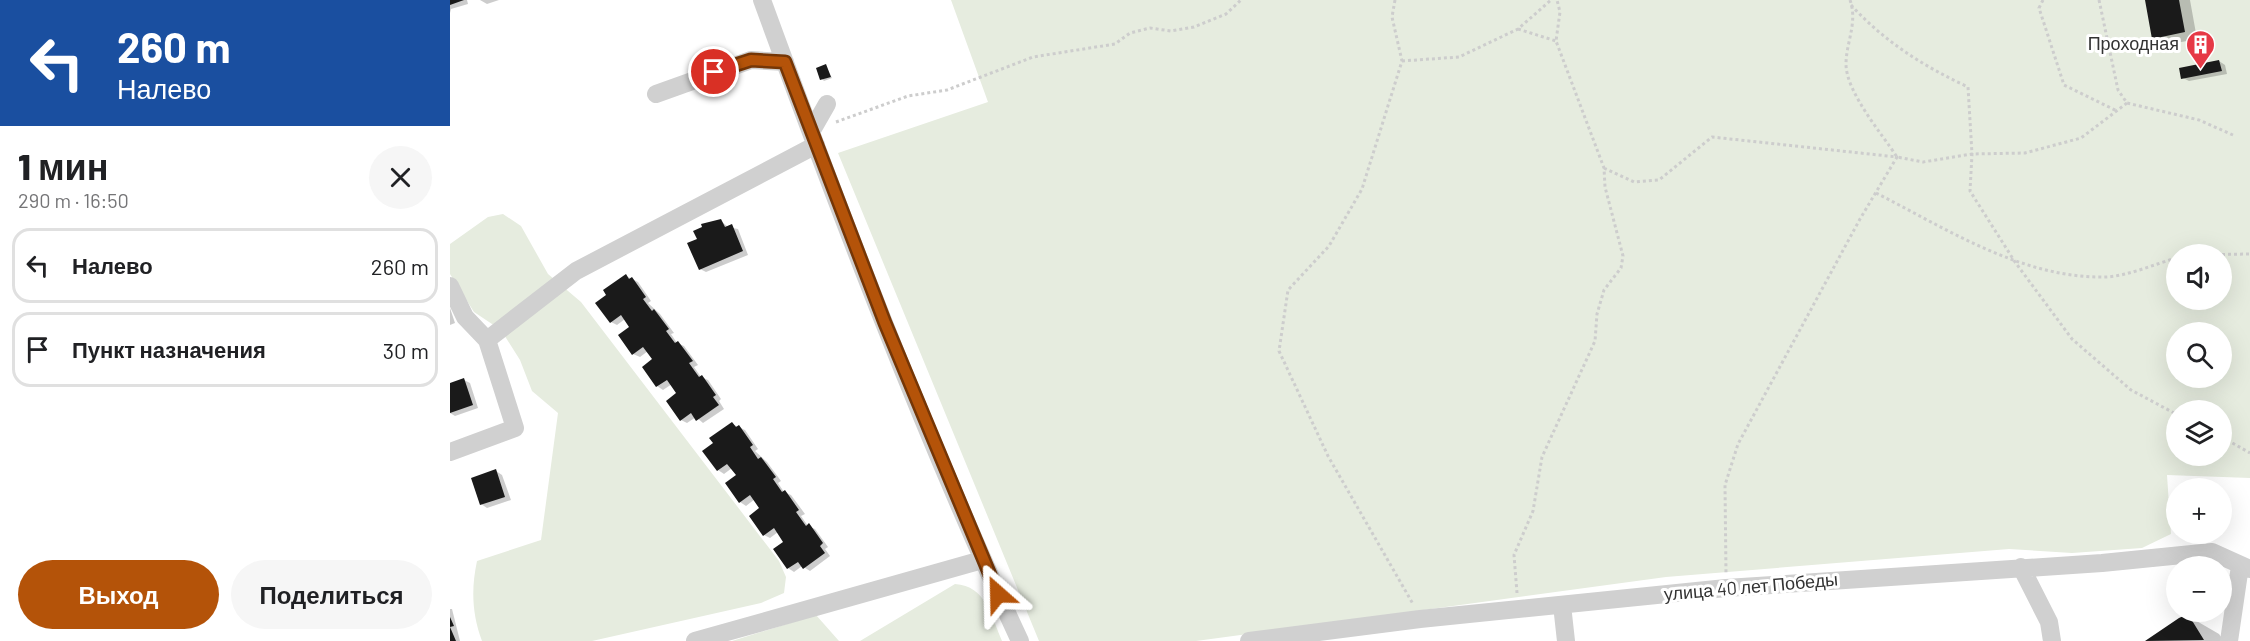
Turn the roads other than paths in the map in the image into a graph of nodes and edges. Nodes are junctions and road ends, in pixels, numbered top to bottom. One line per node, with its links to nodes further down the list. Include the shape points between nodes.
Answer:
1 (762, 0): 2 (street)
2 (785, 62): 3 (street, via 751,60); 5 (street)
3 (656, 94)
4 (827, 105): 5 (street)
5 (813, 138): 7 (street, via 576,272); 9 (street)
6 (450, 286): 7 (street, via 465,317)
7 (487, 340): 8 (street, via 515,428)
8 (450, 452)
9 (982, 560): 13 (street); 14 (street)
10 (2021, 567): 11 (street, улица 40 лет Победы, via 2212,552); 12 (street, улица 40 лет Победы, via 1726,588); 17 (street, via 2049,622)
11 (2245, 567): 18 (street)
12 (1562, 605): 15 (street, улица 40 лет Победы); 16 (street)
13 (695, 641)
14 (1020, 641)
15 (1249, 641)
16 (1566, 641)
17 (2052, 641)
18 (2229, 641)

